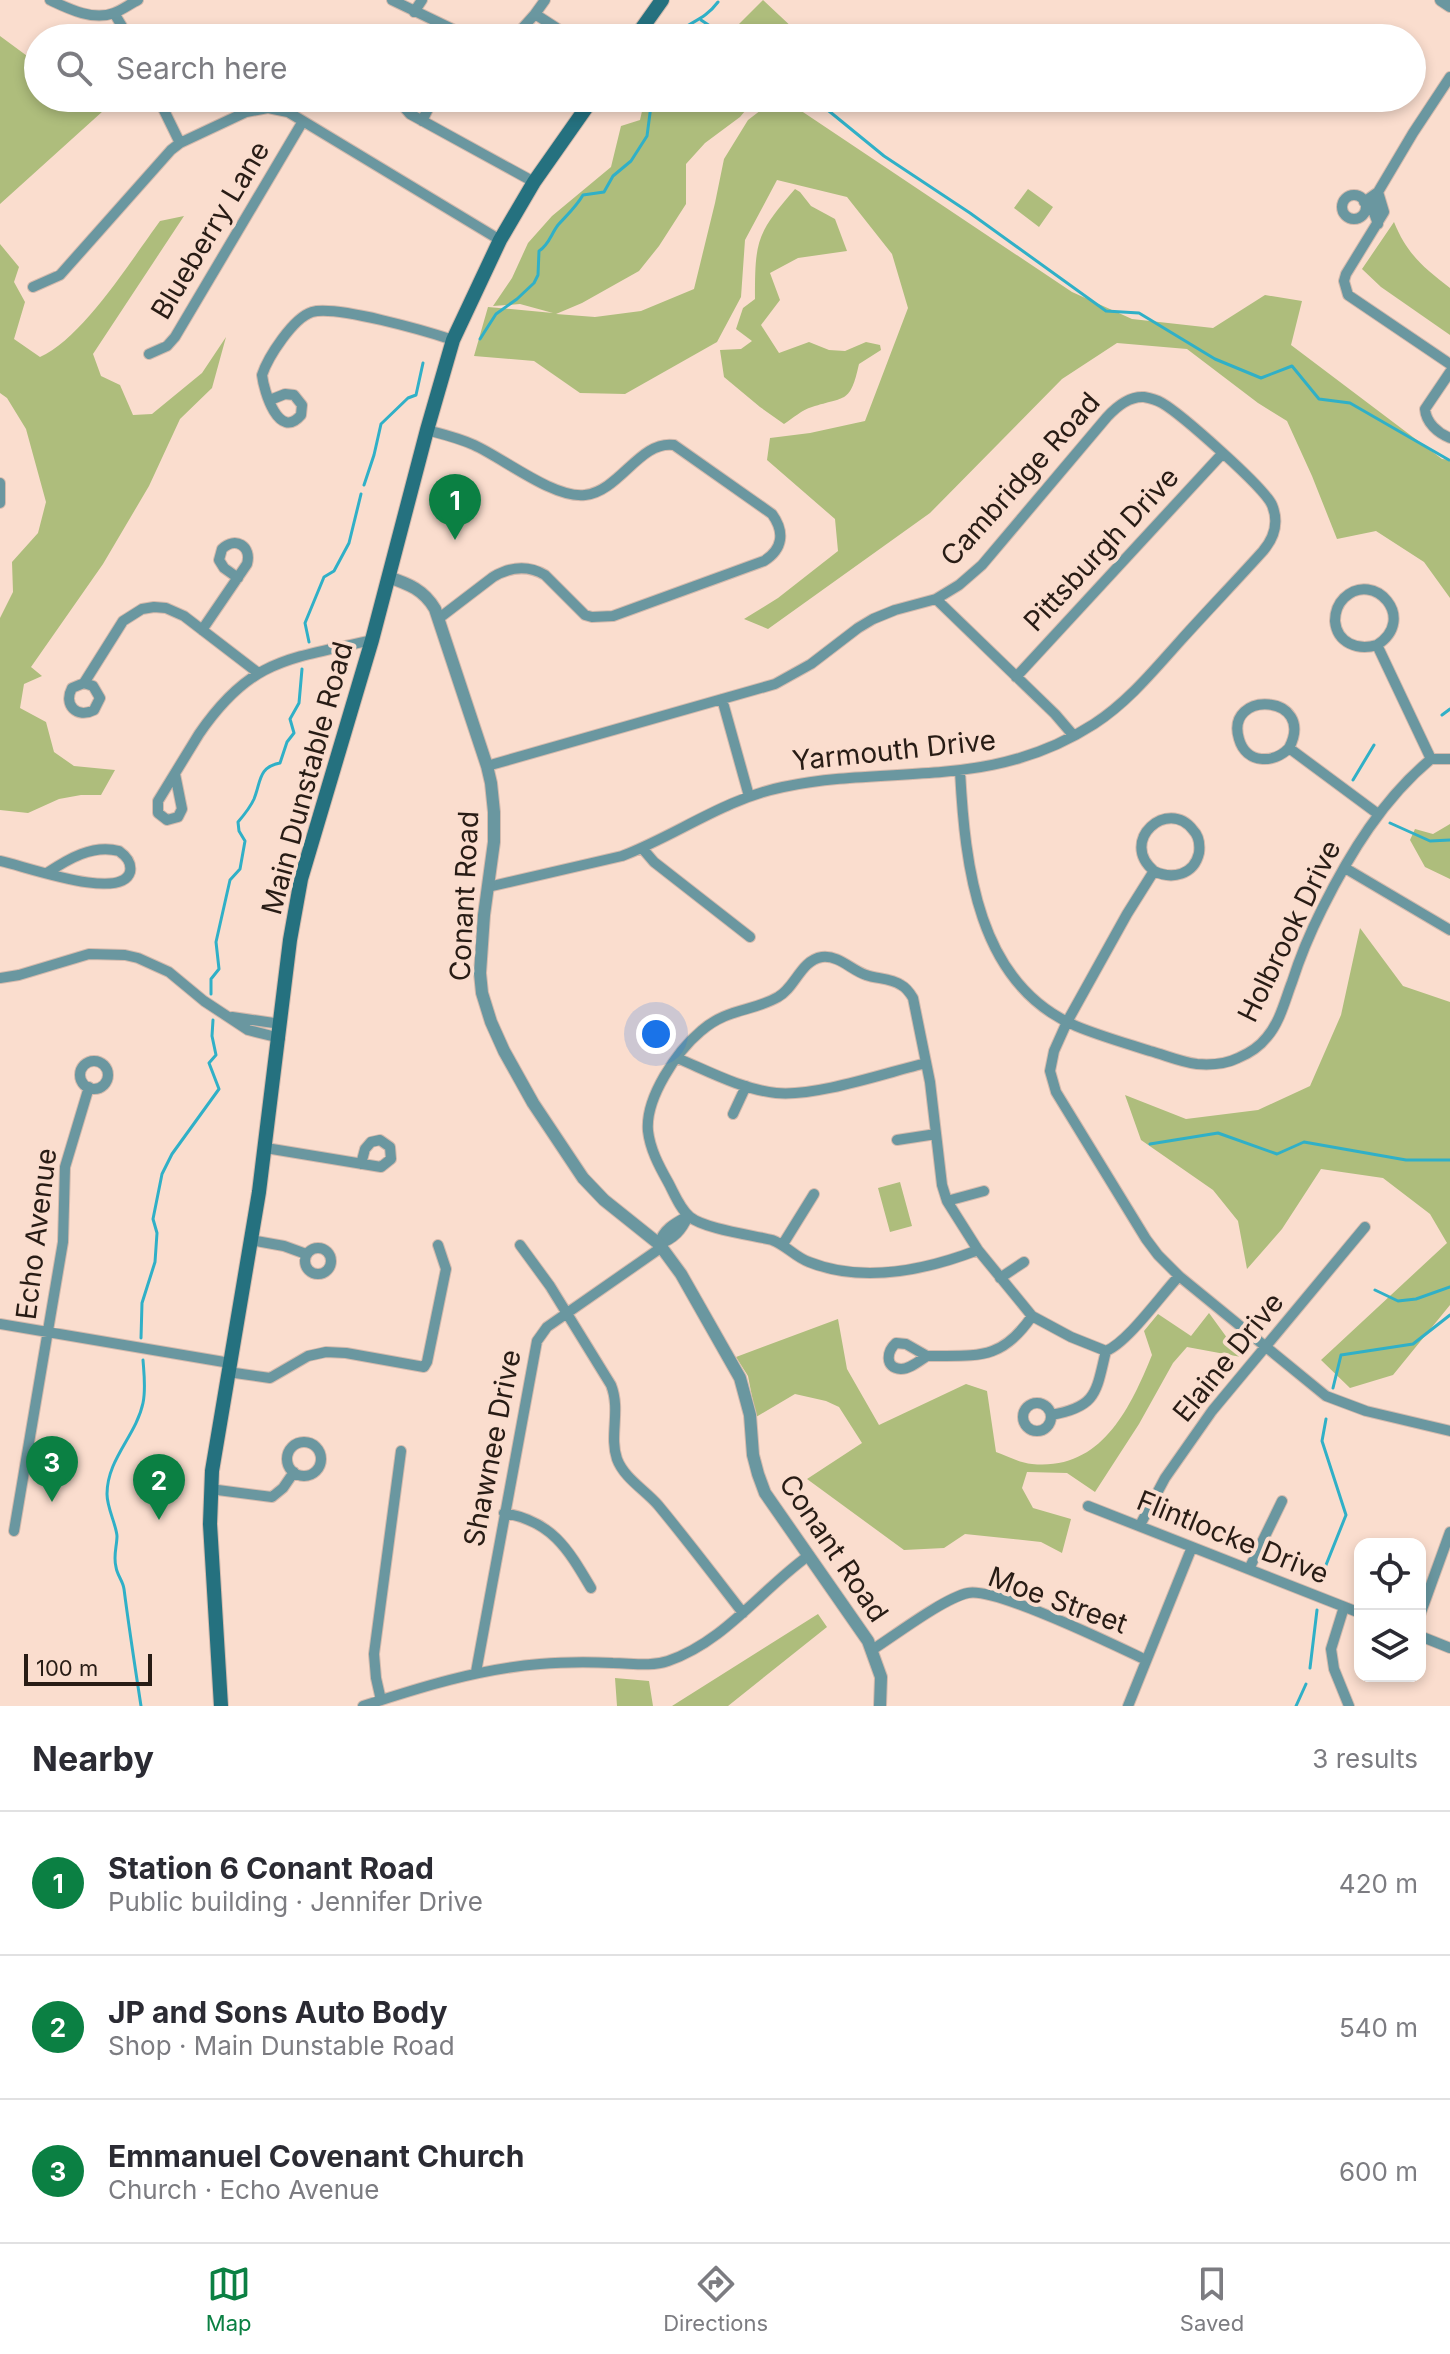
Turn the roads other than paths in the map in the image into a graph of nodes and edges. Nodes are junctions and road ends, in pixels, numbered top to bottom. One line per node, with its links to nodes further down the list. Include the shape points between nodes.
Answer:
1 (50, 0): 10 (street, via 89,15)
2 (138, 0): 10 (street)
3 (392, 0): 9 (street)
4 (422, 0): 9 (street)
5 (545, 0): 11 (street)
6 (662, 0): 16 (main road)
7 (1441, 0): 8 (street)
8 (1450, 6)
9 (414, 12): 13 (street)
10 (114, 13): 12 (street)
11 (535, 14): 14 (street); 15 (street)
12 (121, 24)
13 (440, 24)
14 (526, 24)
15 (550, 24)
16 (645, 24)
17 (1450, 77): 28 (street)
18 (165, 112): 26 (street)
19 (248, 112): 26 (street)
20 (285, 112): 24 (street)
21 (408, 112): 25 (street)
22 (426, 112): 25 (street)
23 (583, 112): 27 (main road, Main Dunstable Road)
24 (303, 121): 30 (street); 33 (street, Blueberry Lane, via 175,337)
25 (422, 121): 27 (street)
26 (180, 143): 31 (street, via 60,275)
27 (534, 182): 30 (main road, Main Dunstable Road)
28 (1378, 192): 29 (street); 34 (street, via 1384,212 1346,274 1348,295)
29 (1364, 202)
30 (500, 240): 32 (main road, Main Dunstable Road)
31 (33, 287)
32 (453, 340): 36 (street, via 334,311 308,313 293,325 264,370); 37 (main road, Main Dunstable Road)
33 (149, 354)
34 (1450, 364)
35 (1450, 372): 38 (street, via 1425,409 1435,429)
36 (270, 400)
37 (427, 430): 42 (main road, Main Dunstable Road); 45 (street, via 473,445 558,491 579,496 605,489 659,445 674,445 772,514 781,534 778,550 764,561 613,616 585,615 545,575 513,568)
38 (1450, 438)
39 (1222, 454): 44 (street, Cambridge Road, via 1162,402 1142,397 1123,402 982,565); 50 (street, Pittsburgh Drive); 53 (street, Yarmouth Drive, via 1272,505 1275,524 1270,542 1139,686)
40 (0, 483): 41 (street)
41 (0, 503)
42 (388, 577): 45 (street, Conant Road, via 423,593); 47 (main road, Main Dunstable Road)
43 (238, 578): 46 (street)
44 (936, 599): 50 (street); 52 (street, Cambridge Road, via 873,619 787,679)
45 (438, 619): 57 (street, Conant Road)
46 (202, 630): 49 (street); 51 (street, via 166,608 142,609 115,631)
47 (372, 640): 49 (street, via 288,659); 73 (main road, Main Dunstable Road, via 301,879)
48 (1377, 645): 48 (street, via 1392,628 1391,605 1373,591 1350,593 1336,613 1338,632 1353,646); 55 (street)
49 (257, 672): 59 (street, via 210,717)
50 (1016, 677): 53 (street)
51 (84, 683)
52 (722, 699): 57 (street, Cambridge Road); 60 (street)
53 (1073, 735): 58 (street, Yarmouth Drive, via 1011,762)
54 (1289, 748): 54 (street, via 1269,759 1251,756 1238,737 1243,714 1263,703 1281,707 1294,726); 61 (street)
55 (1431, 759): 56 (street); 61 (street, Holbrook Drive)
56 (1450, 759)
57 (487, 766): 67 (street, Conant Road, via 494,812)
58 (960, 771): 60 (street, Yarmouth Drive, via 831,779); 72 (street, Holbrook Drive, via 966,844 984,924 1023,990)
59 (175, 774)
60 (749, 796): 62 (street, Yarmouth Drive)
61 (1378, 814): 64 (street, Holbrook Drive)
62 (642, 848): 67 (street, Yarmouth Drive); 69 (street)
63 (0, 861): 66 (street)
64 (1345, 868): 68 (street); 72 (street, Holbrook Drive, via 1316,922 1276,1023 1254,1050 1217,1064 1197,1064)
65 (1154, 871): 65 (street, via 1144,860 1146,831 1167,819 1186,823 1199,842 1194,863 1176,876); 72 (street)
66 (47, 873): 66 (street, via 75,856 103,849 119,851 130,867 126,878 114,885)
67 (488, 887): 92 (street, Conant Road, via 480,983 504,1051 583,1178)
68 (1450, 930)
69 (750, 937)
70 (2, 978): 71 (street); 73 (street, via 89,954 125,955 169,972 232,1017)
71 (1, 991)
72 (1067, 1022): 96 (street, via 1051,1063 1056,1092 1146,1239)
73 (280, 1031): 81 (main road, Main Dunstable Road)
74 (677, 1058): 75 (street, via 709,1024 780,997 808,964 825,956 909,991); 76 (street); 86 (street, via 653,1102 648,1132)
75 (926, 1063): 76 (street, via 800,1092); 79 (street)
76 (746, 1086): 78 (street)
77 (89, 1087): 101 (street, Echo Avenue, via 65,1167 63,1242)
78 (733, 1114)
79 (936, 1134): 80 (street); 85 (street)
80 (897, 1140)
81 (266, 1148): 82 (street); 88 (main road, Main Dunstable Road)
82 (361, 1164)
83 (984, 1191): 85 (street)
84 (814, 1194): 89 (street)
85 (947, 1201): 93 (street)
86 (688, 1216): 89 (street); 92 (street, Shawnee Drive, via 683,1228)
87 (1365, 1227): 102 (street, Elaine Drive)
88 (251, 1240): 94 (street); 105 (main road, Main Dunstable Road)
89 (783, 1244): 93 (street, via 808,1262 878,1272 931,1267)
90 (438, 1245): 105 (street, via 446,1269 424,1367 326,1352 270,1378)
91 (520, 1245): 98 (street)
92 (661, 1246): 98 (street, Shawnee Drive); 118 (street, Conant Road, via 740,1378 765,1493)
93 (978, 1250): 97 (street)
94 (306, 1254)
95 (1024, 1262): 97 (street)
96 (1179, 1276): 102 (street); 103 (street)
97 (1000, 1278): 99 (street)
98 (566, 1312): 113 (street, Shawnee Drive, via 535,1346); 124 (street, via 614,1393 618,1463)
99 (1032, 1316): 103 (street); 104 (street, via 1018,1335 993,1352)
100 (0, 1324): 101 (street)
101 (48, 1332): 105 (street); 115 (street, Echo Avenue)
102 (1265, 1347): 107 (street, via 1336,1401); 114 (street, Elaine Drive, via 1194,1435)
103 (1106, 1351): 106 (street, via 1088,1400 1075,1410)
104 (927, 1356)
105 (229, 1368): 110 (main road, Main Dunstable Road)
106 (1051, 1415)
107 (1450, 1431)
108 (401, 1451): 130 (street, via 374,1654)
109 (294, 1472): 110 (street, via 272,1497)
110 (210, 1489): 131 (main road, Main Dunstable Road)
111 (1282, 1501): 119 (street)
112 (1088, 1506): 114 (street, Flintlocke Drive)
113 (504, 1513): 120 (street, via 551,1532); 129 (street, Shawnee Drive)
114 (1140, 1525): 117 (street, Flintlocke Drive)
115 (14, 1531)
116 (1450, 1532): 122 (street)
117 (1192, 1547): 119 (street, Flintlocke Drive); 128 (street)
118 (808, 1556): 124 (street); 127 (street, Conant Road)
119 (1249, 1569): 121 (street, Flintlocke Drive)
120 (591, 1588)
121 (1344, 1607): 123 (street, Flintlocke Drive); 135 (street, via 1331,1649)
122 (1422, 1610)
123 (1354, 1611)
124 (743, 1613): 129 (street, via 697,1648 662,1663 565,1663)
125 (1426, 1638): 126 (street)
126 (1450, 1648)
127 (872, 1650): 128 (street, Moe Street, via 971,1592 1000,1598); 133 (street, Conant Road, via 881,1677)
128 (1146, 1660): 134 (street)
129 (476, 1672): 130 (street)
130 (381, 1700): 132 (street)
131 (226, 1705)
132 (363, 1706)
133 (880, 1706)
134 (1128, 1706)
135 (1349, 1706)

